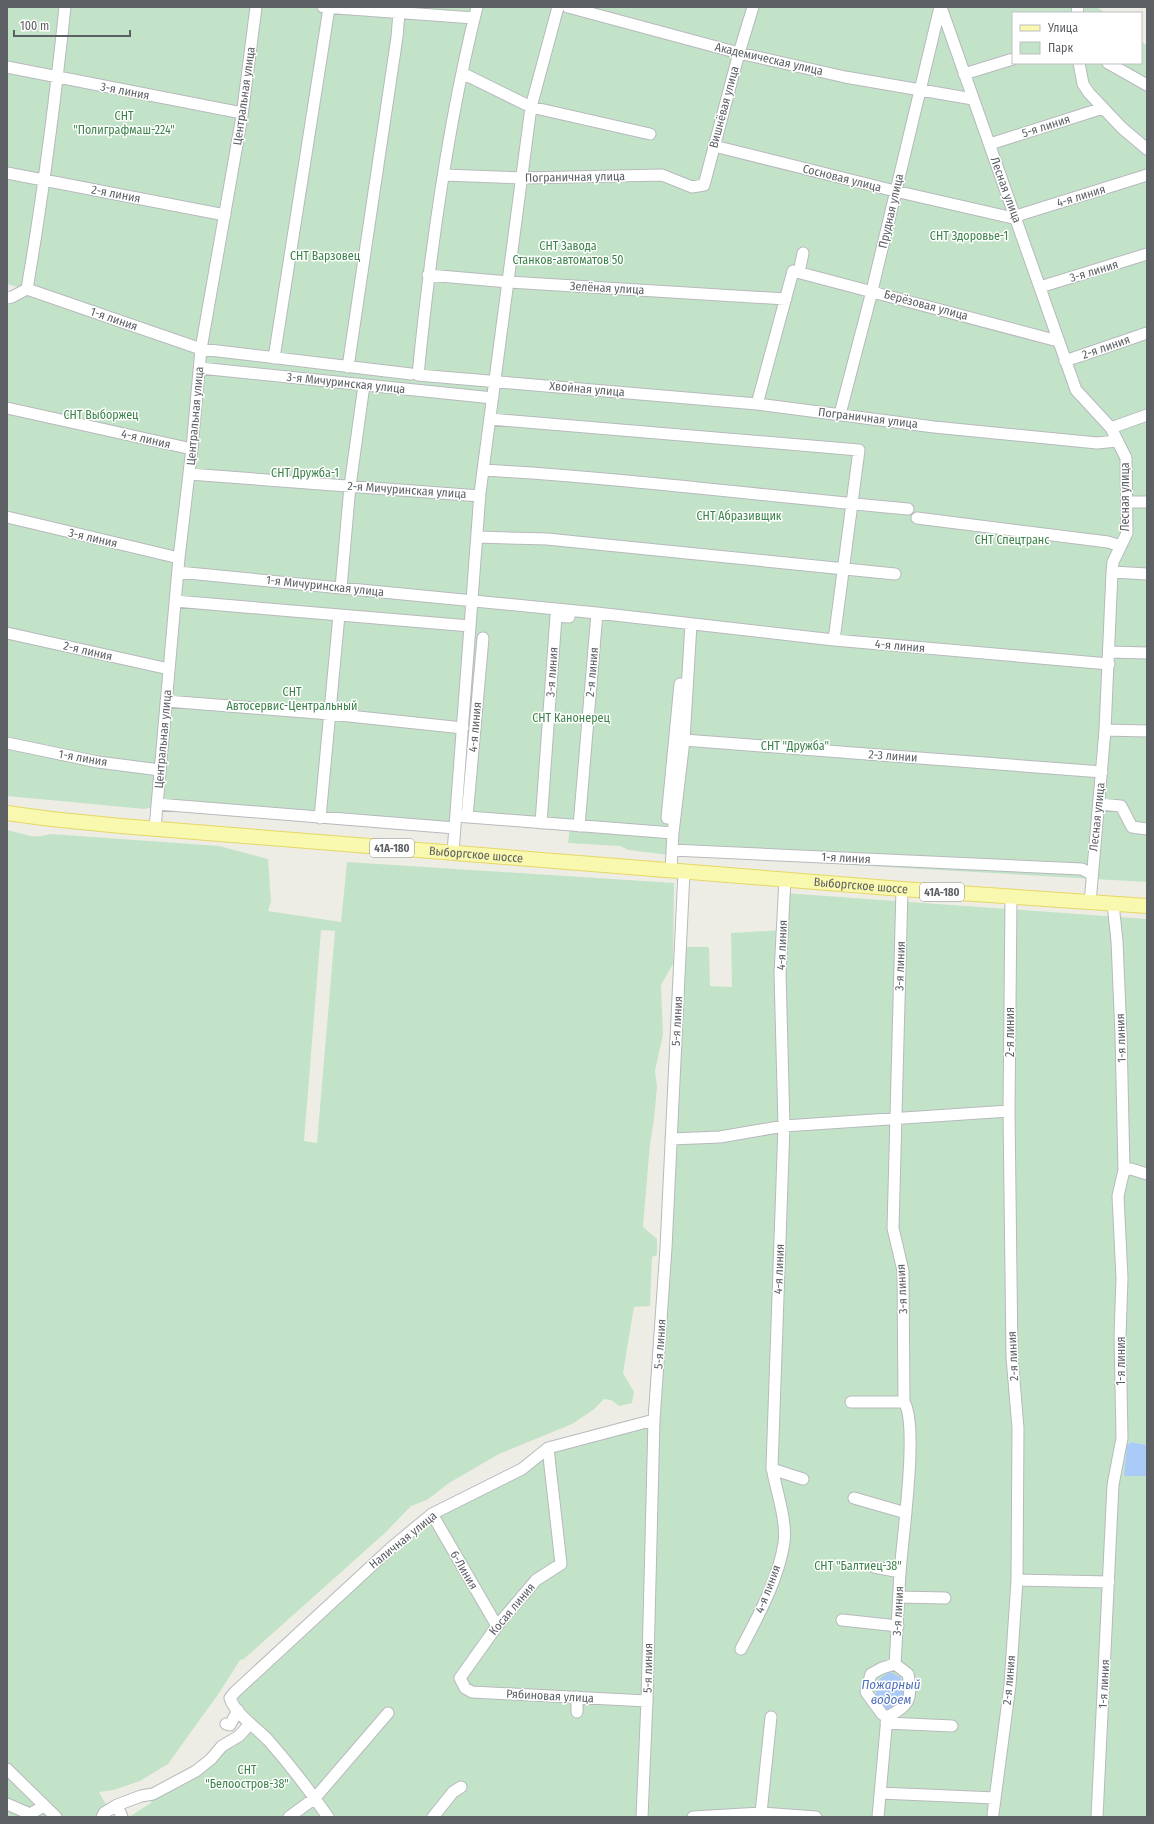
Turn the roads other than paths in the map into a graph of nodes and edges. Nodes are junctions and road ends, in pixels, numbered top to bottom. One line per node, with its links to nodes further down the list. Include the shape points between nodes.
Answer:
1 (65, 7): 18 (street)
2 (256, 7): 24 (street, Центральная улица)
3 (326, 7): 9 (street); 51 (street)
4 (477, 7): 10 (street)
5 (558, 7): 22 (street)
6 (568, 7): 11 (street, Академическая улица)
7 (753, 7): 11 (street, Вишнёвая улица)
8 (941, 7): 17 (street, Лесная улица); 20 (street, Прудная улица)
9 (399, 13): 10 (street); 53 (street)
10 (474, 18): 16 (street)
11 (739, 53): 20 (street, Академическая улица, via 845,77); 27 (street, Вишнёвая улица)
12 (1012, 59): 17 (street)
13 (1079, 64): 23 (street, via 1083,84)
14 (1110, 64): 19 (street)
15 (7, 68): 18 (street, 3-я линия)
16 (462, 73): 22 (street); 31 (street)
17 (964, 74): 21 (street, Лесная улица)
18 (58, 78): 24 (street, 3-я линия); 33 (street)
19 (1147, 85)
20 (919, 89): 21 (street, Академическая улица); 35 (street, Прудная улица)
21 (973, 99): 26 (street, Лесная улица)
22 (532, 107): 25 (street); 32 (street)
23 (1103, 108): 26 (street, 5-я линия); 28 (street)
24 (242, 113): 36 (street, Центральная улица)
25 (650, 134)
26 (990, 144): 37 (street, Лесная улица)
27 (714, 146): 34 (street, Вишнёвая улица); 35 (street, Сосновая улица)
28 (1147, 149)
29 (7, 173): 33 (street, 2-я линия)
30 (1147, 175): 37 (street, 4-я линия)
31 (444, 176): 32 (street, Пограничная улица); 41 (street)
32 (523, 178): 34 (street, Пограничная улица, via 662,175 692,187); 42 (street)
33 (44, 180): 36 (street, 2-я линия); 44 (street)
34 (704, 185)
35 (895, 191): 37 (street, Сосновая улица); 45 (street, Прудная улица)
36 (226, 215): 50 (street, Центральная улица)
37 (1016, 218): 43 (street, Лесная улица)
38 (803, 253): 40 (street)
39 (1147, 254): 43 (street, 3-я линия)
40 (796, 272): 45 (street, Берёзовая улица); 47 (street)
41 (428, 275): 42 (street, Зелёная улица); 55 (street)
42 (509, 282): 47 (street, Зелёная улица); 56 (street)
43 (1040, 287): 49 (street, Лесная улица)
44 (27, 289): 46 (street); 50 (street, 1-я линия)
45 (872, 291): 49 (street, Берёзовая улица); 61 (street, Прудная улица)
46 (7, 298)
47 (786, 299): 59 (street)
48 (1147, 333): 52 (street, 2-я линия)
49 (1058, 340): 52 (street, Лесная улица)
50 (201, 350): 51 (street, 1-я линия); 54 (street, Центральная улица)
51 (274, 358): 53 (street, Хвойная улица)
52 (1065, 361): 64 (street, Лесная улица, via 1076,390)
53 (348, 367): 55 (street, Хвойная улица)
54 (200, 368): 57 (street, 3-я Мичуринская улица); 66 (street, Центральная улица)
55 (414, 374): 56 (street, Хвойная улица)
56 (495, 381): 58 (street); 59 (street, Хвойная улица)
57 (364, 385): 58 (street, 3-я Мичуринская улица); 69 (street)
58 (493, 398): 63 (street)
59 (757, 404): 61 (street, Пограничная улица)
60 (7, 408): 66 (street, 4-я линия)
61 (840, 414): 65 (street, Пограничная улица, via 934,427 1089,442)
62 (1147, 415): 64 (street)
63 (490, 419): 67 (street); 73 (street, via 859,450)
64 (1111, 428): 65 (street, Лесная улица)
65 (1117, 441): 71 (street, Лесная улица, via 1126,458)
66 (192, 449): 68 (street, Центральная улица)
67 (483, 470): 70 (street); 73 (street, via 572,475)
68 (190, 474): 69 (street, 2-я Мичуринская улица); 79 (street, Центральная улица)
69 (350, 486): 70 (street, 2-я Мичуринская улица); 85 (street)
70 (480, 496): 77 (street)
71 (1127, 502): 72 (street); 78 (street, Лесная улица, via 1127,534)
72 (1147, 502)
73 (851, 504): 74 (street); 80 (street)
74 (908, 509)
75 (7, 518): 79 (street, 3-я линия)
76 (917, 518): 78 (street, via 1108,542)
77 (477, 537): 80 (street, via 547,539); 87 (street)
78 (1121, 546): 82 (street, Лесная улица, via 1113,562)
79 (179, 558): 81 (street, Центральная улица)
80 (843, 568): 83 (street); 95 (street)
81 (178, 572): 85 (street, 1-я Мичуринская улица); 86 (street, Центральная улица)
82 (1112, 572): 84 (street); 96 (street, Лесная улица)
83 (895, 574)
84 (1147, 574)
85 (341, 588): 87 (street, 1-я Мичуринская улица)
86 (175, 601): 88 (street); 99 (street, Центральная улица)
87 (472, 601): 89 (street, 1-я Мичуринская улица); 91 (street)
88 (339, 615): 91 (street); 101 (street)
89 (597, 616): 90 (street, 4-я линия); 114 (street, 3-я линия, via 556,616); 115 (street, 2-я линия)
90 (691, 624): 95 (street, 4-я линия); 105 (street)
91 (470, 626): 102 (street)
92 (655, 627): 119 (street, via 685,631)
93 (7, 632): 99 (street, 2-я линия)
94 (483, 638): 112 (street, 4-я линия)
95 (834, 640): 98 (street, 4-я линия)
96 (1109, 652): 97 (street); 98 (street, Лесная улица)
97 (1147, 654)
98 (1109, 664): 103 (street, Лесная улица)
99 (169, 669): 100 (street, Центральная улица)
100 (166, 701): 101 (street); 107 (street, Центральная улица)
101 (330, 714): 102 (street); 113 (street)
102 (463, 728): 112 (street)
103 (1105, 730): 104 (street); 108 (street, Лесная улица)
104 (1147, 731)
105 (684, 740): 108 (street, 2-3 линии); 119 (street)
106 (7, 743): 107 (street, 1-я линия, via 98,762)
107 (160, 770): 109 (street, Центральная улица)
108 (1102, 772): 110 (street, Лесная улица)
109 (157, 804): 113 (street); 116 (street, Центральная улица)
110 (1099, 804): 118 (street, via 1121,806 1132,827); 123 (street, Лесная улица)
111 (12, 813): 116 (main road, 41А-180, via 88,823)
112 (462, 816): 114 (street); 117 (street)
113 (320, 818): 117 (street)
114 (541, 823): 115 (street)
115 (579, 826): 119 (street)
116 (155, 828): 121 (main road, Выборгское шоссе / 41А-180)
117 (455, 828): 121 (street)
118 (1147, 829)
119 (669, 833): 120 (street, 5-я линия)
120 (672, 850): 122 (street, 5-я линия); 123 (street, 1-я линия, via 1082,869)
121 (453, 853): 122 (main road, Выборгское шоссе / 41А-180)
122 (677, 871): 124 (main road, Выборгское шоссе / 41А-180); 133 (street, 5-я линия)
123 (1091, 874): 127 (street, Лесная улица)
124 (785, 879): 125 (main road, Выборгское шоссе / 41А-180); 132 (street, 4-я линия, via 780,973)
125 (902, 889): 126 (main road, Выборгское шоссе / 41А-180); 131 (street, 3-я линия)
126 (1011, 897): 127 (main road, Выборгское шоссе / 41А-180); 130 (street, 2-я линия)
127 (1090, 903): 128 (main road, Выборгское шоссе / 41А-180)
128 (1113, 904): 129 (main road, Выборгское шоссе / 41А-180); 134 (street, 1-я линия, via 1121,1028)
129 (1147, 906)
130 (1009, 1110): 131 (street); 147 (street, 2-я линия, via 1012,1357 1018,1428)
131 (895, 1119): 132 (street); 137 (street, 3-я линия, via 893,1228 903,1270)
132 (784, 1126): 133 (street, via 720,1137); 140 (street, 4-я линия)
133 (670, 1139): 138 (street, 5-я линия, via 666,1255)
134 (1124, 1170): 135 (street, via 1131,1169); 148 (street, 1-я линия, via 1118,1196 1122,1278 1122,1438 1113,1484)
135 (1147, 1174)
136 (851, 1402): 137 (street)
137 (904, 1402): 143 (street, 3-я линия, via 908,1408 909,1432)
138 (654, 1420): 139 (street, Наличная улица); 158 (street, 5-я линия)
139 (548, 1448): 144 (street, Наличная улица, via 522,1469); 152 (street, Косая линия, via 560,1564 536,1580)
140 (772, 1469): 141 (street); 154 (street, 4-я линия, via 783,1522 784,1543 770,1590)
141 (803, 1479)
142 (854, 1498): 143 (street)
143 (906, 1513): 146 (street, 3-я линия)
144 (432, 1514): 152 (street, 6-Линия); 161 (street, Наличная улица, via 247,1679 230,1698 233,1707)
145 (874, 1567): 146 (street)
146 (900, 1572): 149 (street, 3-я линия)
147 (1017, 1580): 148 (street); 170 (street, 2-я линия, via 1010,1685)
148 (1109, 1582): 186 (street, 1-я линия)
149 (899, 1597): 150 (street); 153 (street, 3-я линия)
150 (945, 1598)
151 (842, 1620): 153 (street)
152 (497, 1626): 156 (street, Косая линия)
153 (898, 1626): 155 (street, 3-я линия)
154 (741, 1649)
155 (895, 1664): 163 (street, via 908,1674 911,1690 902,1710); 163 (street, via 871,1674 866,1692)
156 (460, 1678): 157 (street, Рябиновая улица, via 465,1688 472,1692)
157 (578, 1697): 158 (street, Рябиновая улица); 159 (street)
158 (647, 1701): 182 (street, 5-я линия)
159 (577, 1712)
160 (388, 1713): 169 (street)
161 (244, 1717): 164 (street, via 230,1725); 169 (street, via 269,1740); 172 (street, via 239,1736 222,1746 196,1771 153,1794)
162 (771, 1717): 174 (street)
163 (886, 1720): 165 (street); 168 (street)
164 (226, 1724)
165 (952, 1726)
166 (7, 1769): 173 (street)
167 (461, 1787): 181 (street, via 453,1792)
168 (880, 1793): 170 (street); 185 (street)
169 (315, 1798): 179 (street); 180 (street)
170 (995, 1798): 175 (street, 2-я линия)
171 (7, 1804): 173 (street, via 30,1814)
172 (116, 1805): 177 (street); 178 (street)
173 (44, 1806): 176 (street)
174 (755, 1814): 183 (street); 184 (street)
175 (993, 1814)
176 (56, 1817)
177 (102, 1817)
178 (122, 1817)
179 (289, 1817)
180 (328, 1817)
181 (433, 1817)
182 (642, 1817)
183 (693, 1817)
184 (816, 1817)
185 (878, 1817)
186 (1097, 1817)

